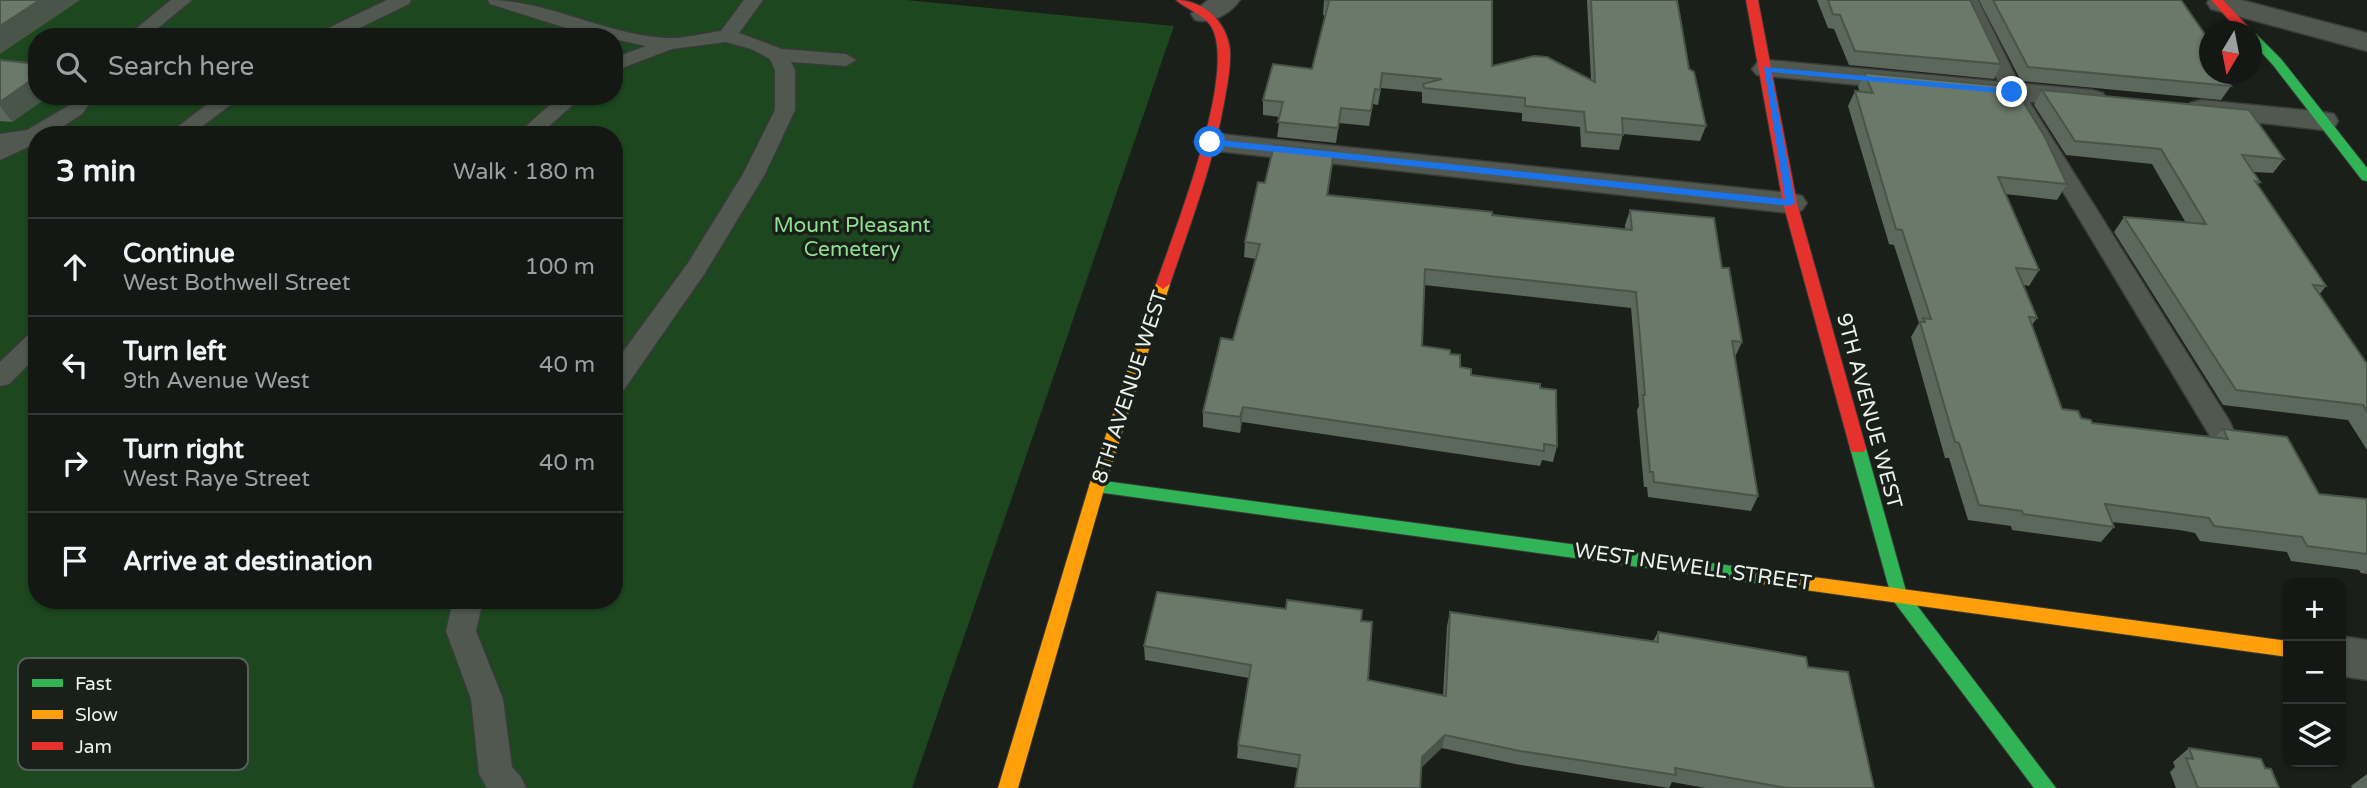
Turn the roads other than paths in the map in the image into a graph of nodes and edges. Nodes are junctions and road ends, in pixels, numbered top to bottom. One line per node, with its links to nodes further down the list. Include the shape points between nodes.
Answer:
1 (183, 0): 10 (lane)
2 (402, 0): 11 (lane)
3 (497, 0): 12 (lane)
4 (754, 0): 13 (lane)
5 (1752, 0): 21 (street, 9TH AVENUE WEST)
6 (1969, 0): 22 (lane)
7 (2219, 2): 9 (street); 15 (street)
8 (1205, 5): 35 (street, 8TH AVENUE WEST, via 1226,53)
9 (2237, 21)
10 (147, 28)
11 (344, 28)
12 (577, 28)
13 (727, 36): 16 (lane); 18 (lane)
14 (623, 37): 16 (lane)
15 (2367, 42)
16 (668, 44): 20 (lane)
17 (2262, 46): 28 (street)
18 (778, 55): 19 (lane); 40 (lane, via 785,70 785,110 754,174 697,268)
19 (846, 60)
20 (623, 62)
21 (1767, 69): 22 (street); 38 (street, 9TH AVENUE WEST)
22 (2012, 92): 23 (street); 42 (lane)
23 (2122, 102)
24 (79, 105): 29 (lane)
25 (219, 105): 30 (lane)
26 (562, 105): 31 (lane)
27 (2176, 107): 28 (street)
28 (2323, 121): 37 (street)
29 (53, 126)
30 (190, 126)
31 (537, 126)
32 (28, 137): 33 (lane)
33 (0, 140)
34 (28, 141): 36 (lane)
35 (1210, 142): 38 (street); 43 (street, 8TH AVENUE WEST)
36 (0, 154)
37 (2367, 177)
38 (1790, 203): 44 (street, 9TH AVENUE WEST)
39 (28, 350): 41 (lane)
40 (623, 371)
41 (0, 377)
42 (2220, 429)
43 (1097, 486): 44 (street, WEST NEWELL STREET); 50 (street, 8TH AVENUE WEST)
44 (1898, 594): 46 (street, WEST NEWELL STREET); 51 (street, 9TH AVENUE WEST)
45 (466, 609): 49 (lane, via 461,631 486,699 496,774)
46 (2283, 648)
47 (2346, 657): 48 (street)
48 (2367, 660)
49 (509, 788)
50 (1008, 788)
51 (2046, 788)

